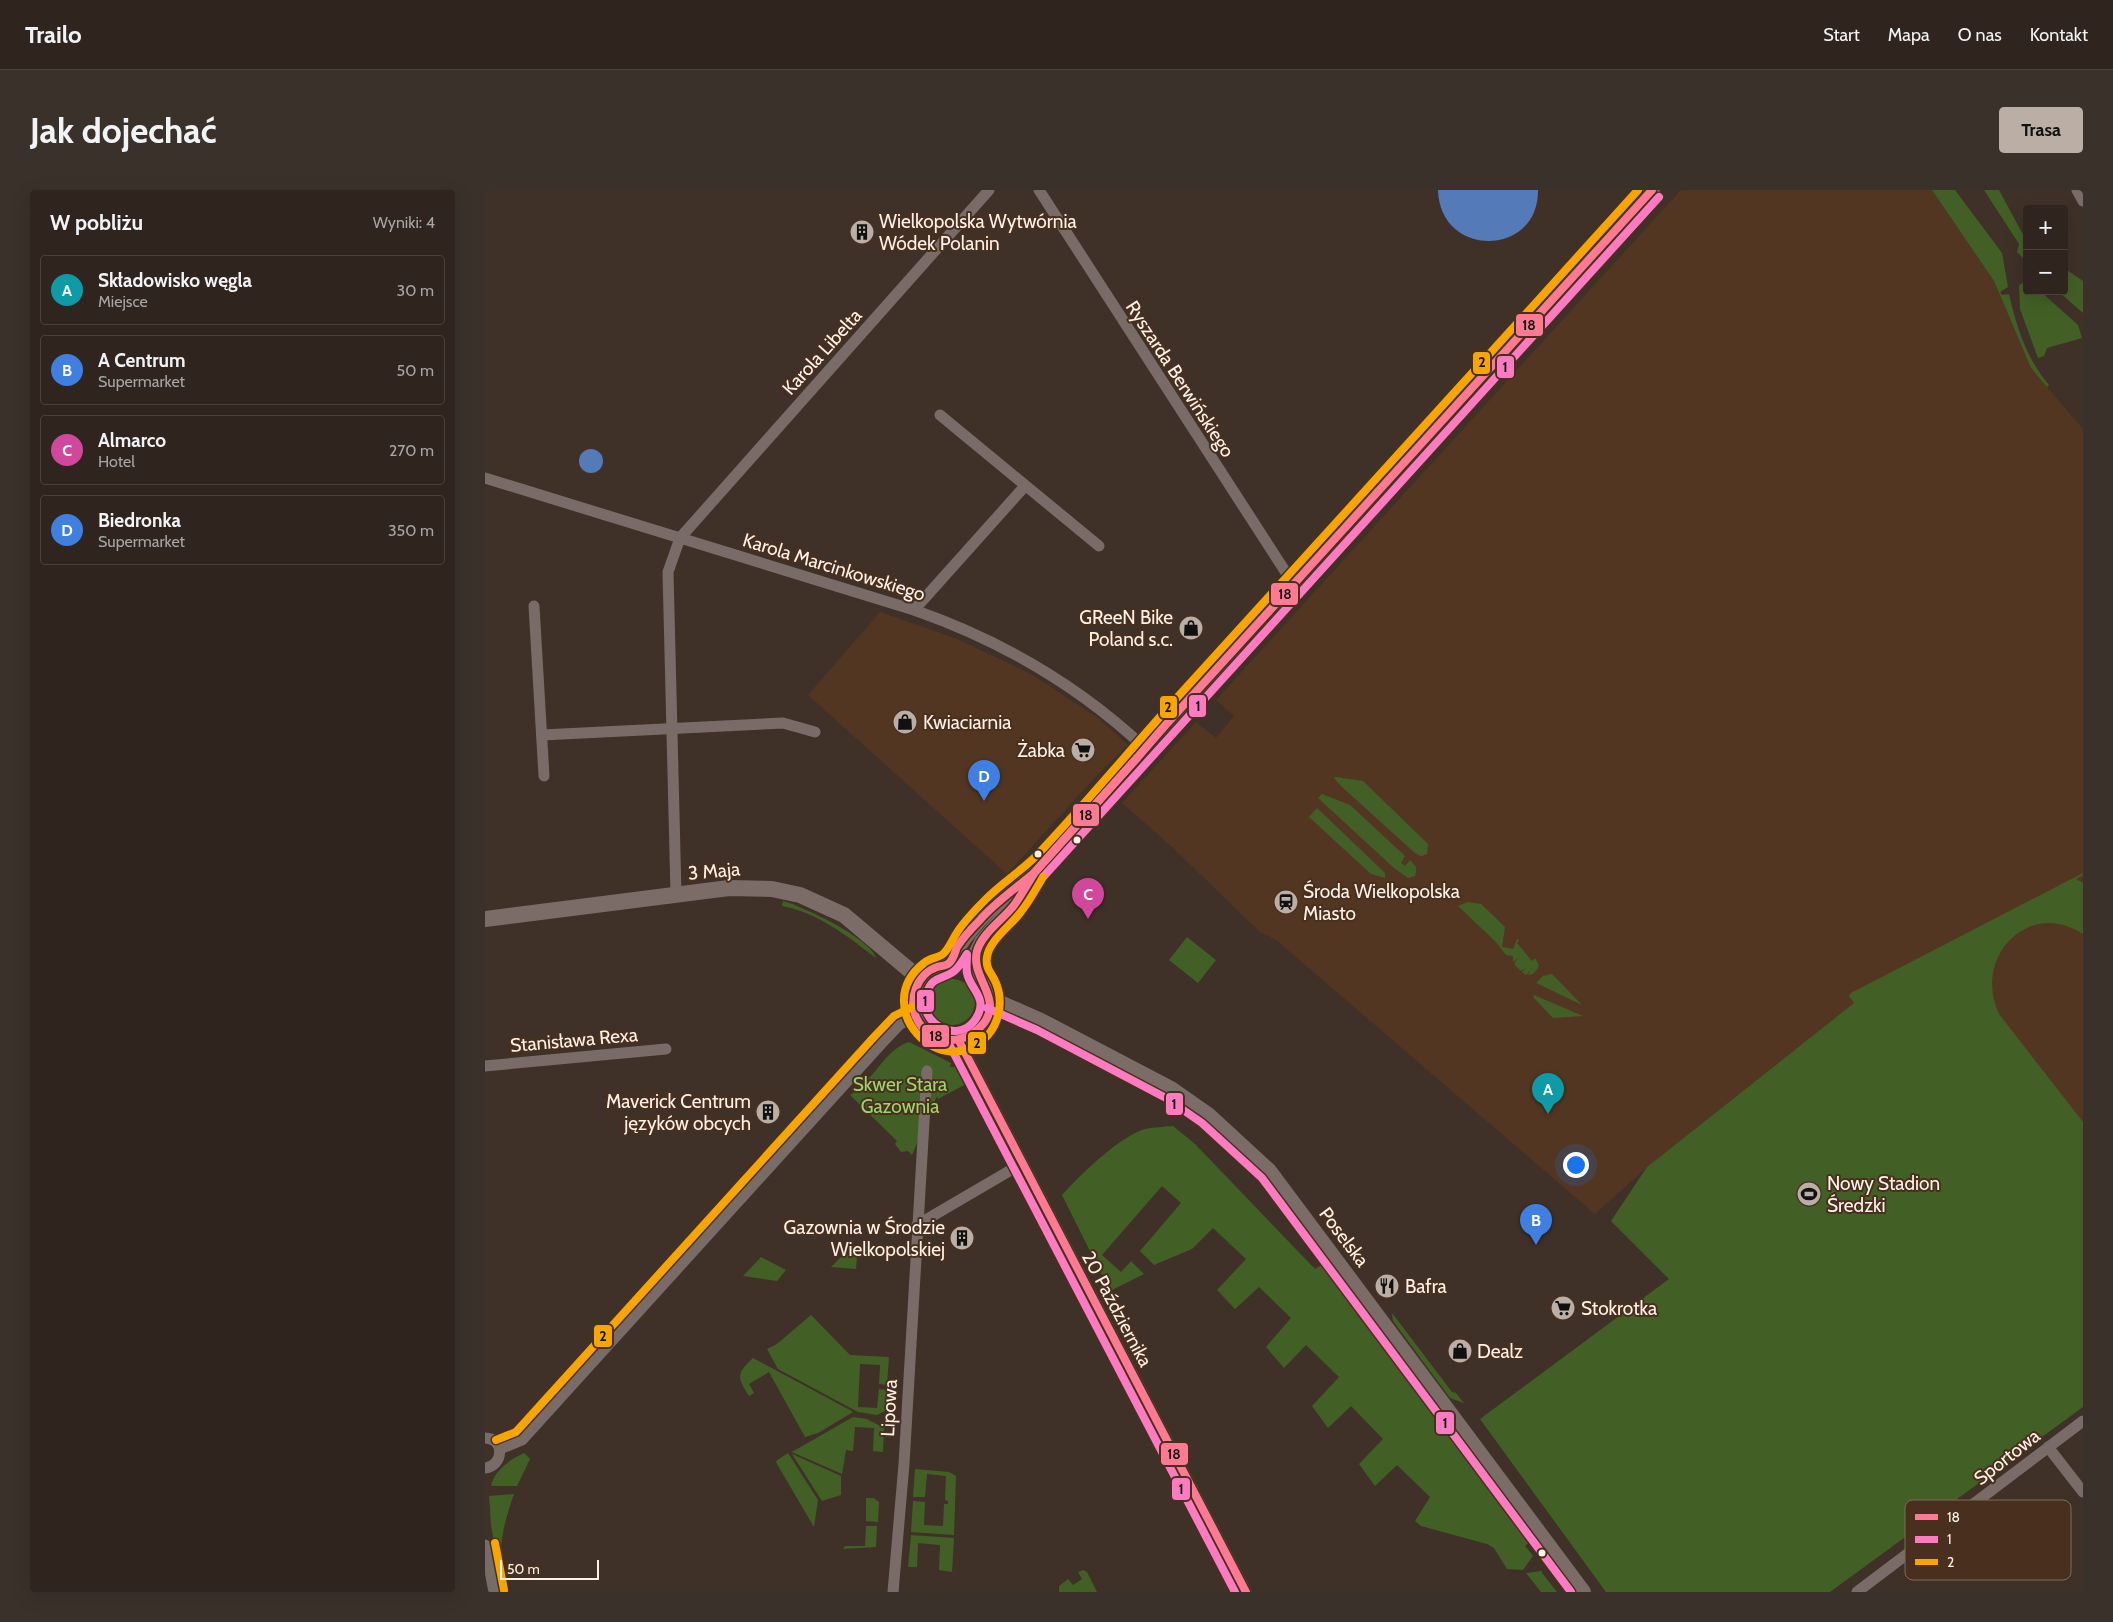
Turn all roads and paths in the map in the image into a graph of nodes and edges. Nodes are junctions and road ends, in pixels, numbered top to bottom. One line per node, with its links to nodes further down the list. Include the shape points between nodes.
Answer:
1 (989, 190): 9 (street, Karola Libelta)
2 (1039, 190): 11 (street, Ryszarda Berwińskiego)
3 (1652, 190): 11 (street)
4 (2077, 190): 5 (street)
5 (2083, 201)
6 (940, 415): 8 (street)
7 (485, 478): 9 (street, Karola Marcinkowskiego)
8 (1025, 486): 10 (street); 13 (street)
9 (680, 538): 13 (street, Karola Marcinkowskiego); 14 (street, via 668,572)
10 (1099, 546)
11 (1293, 585): 17 (street)
12 (534, 606): 16 (street)
13 (915, 610): 17 (street, Karola Marcinkowskiego, via 969,630 1036,665 1094,704)
14 (673, 728): 15 (street, via 783,723); 16 (street); 20 (street)
15 (815, 732)
16 (541, 735): 18 (street)
17 (1145, 748): 19 (street)
18 (544, 776)
19 (1035, 872): 22 (street, via 981,919); 23 (street, via 1014,904 982,942 977,952)
20 (676, 894): 21 (street, 3 Maja); 24 (street, 3 Maja, via 752,887 801,895 844,915)
21 (485, 919)
22 (948, 964): 23 (street, via 967,966); 24 (street, via 932,969)
23 (977, 972): 25 (street)
24 (921, 979): 26 (street, via 913,999)
25 (991, 999): 27 (street, via 991,1009 983,1026); 45 (street, Poselska, via 1041,1021 1171,1090 1208,1115 1269,1171)
26 (915, 1016): 27 (street, via 925,1031 933,1036); 36 (street, via 900,1024 881,1044 522,1440)
27 (959, 1041): 31 (street, 20 Października)
28 (666, 1049): 29 (street, Stanisława Rexa)
29 (485, 1066)
30 (927, 1071): 32 (street, Lipowa)
31 (1021, 1164): 32 (street); 44 (street, 20 Października)
32 (917, 1225): 43 (street, Lipowa, via 904,1464)
33 (2083, 1421): 35 (street, Sportowa)
34 (485, 1438): 36 (street, via 496,1442)
35 (2048, 1447): 38 (street); 39 (street, Sportowa)
36 (500, 1449): 37 (street, via 497,1463)
37 (485, 1468)
38 (2083, 1492)
39 (1978, 1500)
40 (485, 1545): 42 (street)
41 (1905, 1556): 46 (street, Sportowa)
42 (494, 1592)
43 (893, 1592)
44 (1246, 1592)
45 (1583, 1592)
46 (1857, 1592)

